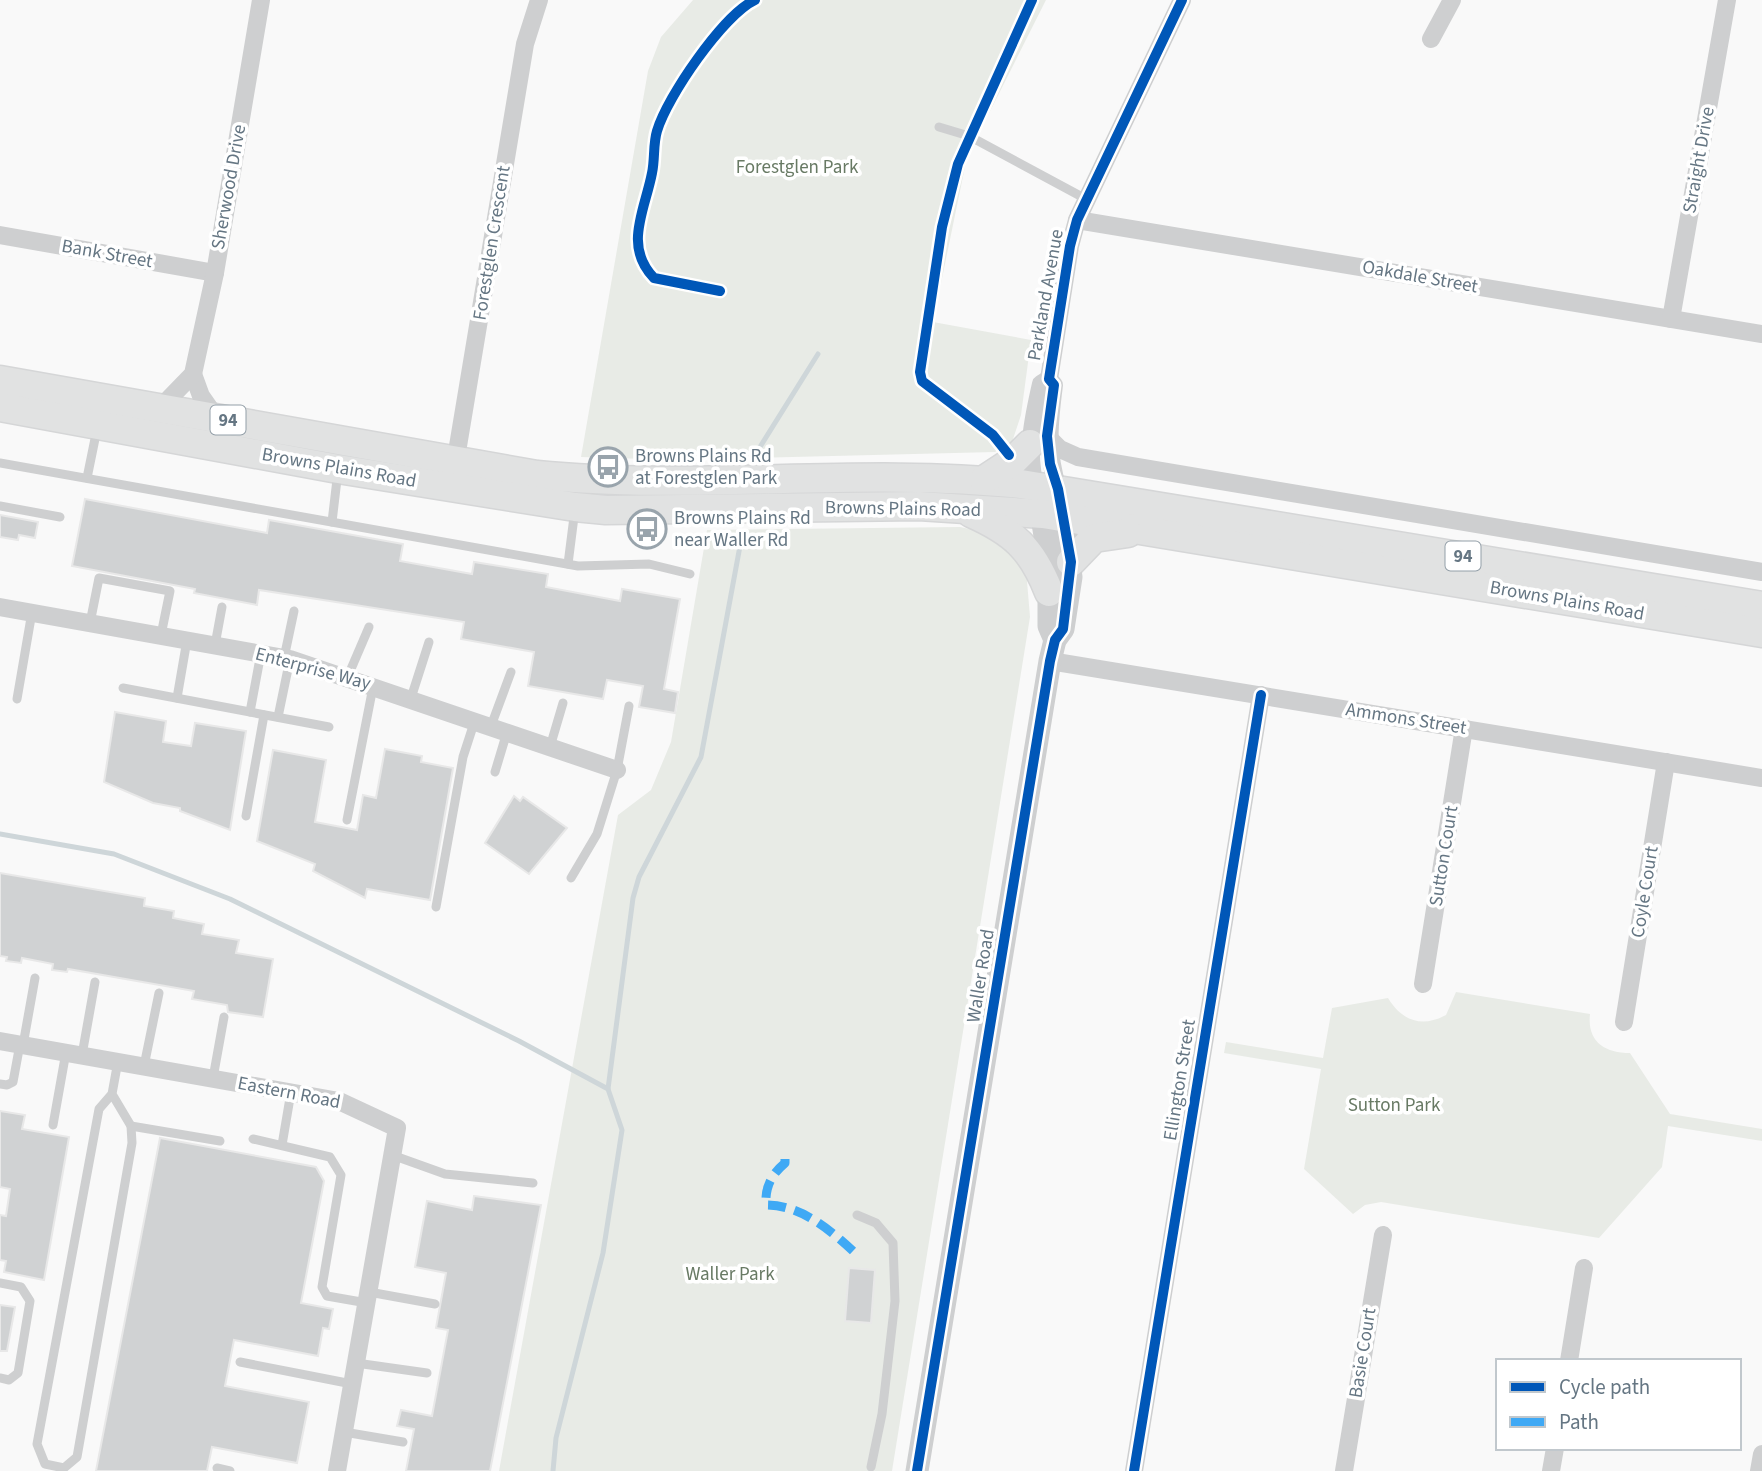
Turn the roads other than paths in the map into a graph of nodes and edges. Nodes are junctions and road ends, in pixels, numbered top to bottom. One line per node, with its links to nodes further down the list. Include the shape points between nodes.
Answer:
1 (261, 0): 11 (street, Sherwood Drive)
2 (539, 0): 23 (street, Forestglen Crescent, via 525,44)
3 (1182, 0): 8 (street, Parkland Avenue)
4 (1452, 0): 6 (street)
5 (1727, 0): 12 (street, Straight Drive)
6 (1431, 39)
7 (939, 127): 8 (lane, via 969,136)
8 (1086, 199): 9 (street, Parkland Avenue)
9 (1077, 220): 12 (street, Oakdale Street); 20 (street, Parkland Avenue, via 1049,379 1041,384)
10 (0, 235): 11 (street, Bank Street)
11 (215, 273): 14 (street, Sherwood Drive)
12 (1671, 319): 13 (street, Oakdale Street)
13 (1762, 334)
14 (193, 374): 17 (street); 18 (street)
15 (0, 380): 17 (main road, Browns Plains Road / 94)
16 (0, 407): 19 (main road, Browns Plains Road / 94)
17 (160, 408): 18 (main road, Browns Plains Road / 94)
18 (217, 419): 23 (main road, Browns Plains Road / 94)
19 (98, 424): 22 (main road, Browns Plains Road / 94); 24 (lane)
20 (1039, 440): 25 (main road); 26 (street, Parkland Avenue, via 1030,461); 35 (street, via 1095,460)
21 (0, 463): 24 (lane)
22 (338, 469): 23 (main road, Browns Plains Road / 94); 31 (lane)
23 (453, 474): 25 (main road, Browns Plains Road / 94, via 601,481); 28 (main road, Browns Plains Road / 94)
24 (87, 478): 31 (lane)
25 (984, 480): 26 (main road, Browns Plains Road / 94)
26 (1050, 501): 29 (main road, Browns Plains Road / 94); 32 (main road, Browns Plains Road / 94); 33 (street, Waller Road); 37 (street, Waller Road); 38 (main road, Browns Plains Road / 94)
27 (0, 506): 30 (lane)
28 (575, 507): 29 (main road, Browns Plains Road / 94); 34 (lane)
29 (957, 507): 37 (main road, via 1000,526 1021,544 1037,562)
30 (60, 517)
31 (332, 522): 34 (lane)
32 (1155, 531): 33 (main road, via 1094,538); 45 (main road, Browns Plains Road / 94)
33 (1071, 562): 50 (street, Waller Road, via 1063,629)
34 (568, 564): 36 (lane, via 649,564)
35 (1762, 572)
36 (690, 573)
37 (1049, 592): 50 (street, Waller Road)
38 (1762, 606)
39 (0, 607): 42 (street, Enterprise Way)
40 (222, 607): 49 (lane)
41 (294, 611): 52 (lane)
42 (32, 612): 43 (street, Enterprise Way); 60 (lane)
43 (90, 623): 46 (street, Enterprise Way); 46 (lane, via 99,578 170,591)
44 (369, 627): 54 (lane)
45 (1762, 634)
46 (161, 635): 47 (street, Enterprise Way)
47 (187, 640): 49 (street, Enterprise Way); 58 (lane)
48 (429, 642): 59 (lane)
49 (215, 645): 51 (street, Enterprise Way)
50 (1052, 650): 57 (street, Ammons Street); 120 (street, Waller Road)
51 (261, 653): 52 (street, Enterprise Way); 63 (lane)
52 (287, 658): 54 (street, Enterprise Way); 65 (lane)
53 (511, 672): 66 (lane)
54 (348, 676): 55 (street, Enterprise Way)
55 (373, 685): 59 (street, Enterprise Way); 75 (lane)
56 (123, 688): 58 (lane)
57 (1261, 695): 68 (street, Ammons Street); 121 (street, Ellington Street)
58 (177, 698): 63 (lane)
59 (411, 698): 66 (street, Enterprise Way)
60 (17, 699)
61 (563, 703): 69 (lane)
62 (629, 706): 71 (lane)
63 (250, 712): 64 (lane)
64 (264, 715): 65 (lane); 74 (lane)
65 (278, 717): 67 (lane)
66 (491, 726): 69 (street, Enterprise Way); 72 (lane); 77 (lane, via 463,757)
67 (329, 727)
68 (1464, 729): 70 (street, Ammons Street); 80 (street, Sutton Court)
69 (550, 747): 71 (street, Enterprise Way)
70 (1666, 762): 73 (street, Ammons Street); 83 (street, Coyle Court)
71 (617, 770): 76 (lane, via 597,834)
72 (495, 772)
73 (1762, 778)
74 (246, 816)
75 (347, 820)
76 (571, 878)
77 (436, 907)
78 (36, 978): 85 (lane)
79 (94, 982): 86 (lane)
80 (1423, 984)
81 (159, 993): 88 (lane)
82 (224, 1017): 89 (lane)
83 (1624, 1021)
84 (0, 1041): 85 (street, Eastern Road)
85 (21, 1044): 86 (street, Eastern Road); 90 (lane, via 13,1082)
86 (74, 1054): 87 (street, Eastern Road); 93 (lane)
87 (118, 1061): 88 (street, Eastern Road); 92 (lane)
88 (144, 1066): 89 (street, Eastern Road)
89 (213, 1078): 91 (street, Eastern Road)
90 (0, 1084)
91 (291, 1092): 97 (lane); 98 (street, Eastern Road, via 339,1101 397,1128)
92 (113, 1094): 94 (lane); 94 (lane, via 99,1109 37,1444 46,1464 64,1468 77,1457 132,1143)
93 (53, 1125)
94 (131, 1126): 96 (lane)
95 (253, 1139): 97 (lane)
96 (220, 1141)
97 (282, 1145): 104 (lane, via 330,1157 341,1175 322,1287 327,1296)
98 (392, 1155): 99 (lane, via 445,1174); 104 (street, Eastern Road)
99 (533, 1183)
100 (857, 1215): 116 (lane, via 876,1223 892,1243 895,1301)
101 (1383, 1235): 122 (street, Basie Court)
102 (1584, 1268): 106 (street)
103 (0, 1283): 110 (lane, via 21,1287 30,1301 18,1373 9,1380)
104 (368, 1297): 105 (lane); 108 (street, Eastern Road)
105 (435, 1304)
106 (1569, 1359)
107 (240, 1362): 111 (lane)
108 (356, 1363): 109 (lane); 111 (street, Eastern Road)
109 (427, 1373)
110 (0, 1378)
111 (352, 1384): 112 (street, Eastern Road)
112 (344, 1432): 113 (lane); 119 (street, Eastern Road)
113 (403, 1442)
114 (1555, 1450): 123 (street)
115 (1762, 1454): 124 (street)
116 (871, 1467)
117 (217, 1468): 118 (lane)
118 (230, 1471)
119 (337, 1471)
120 (917, 1471)
121 (1134, 1471)
122 (1344, 1471)
123 (1551, 1471)
124 (1759, 1471)

